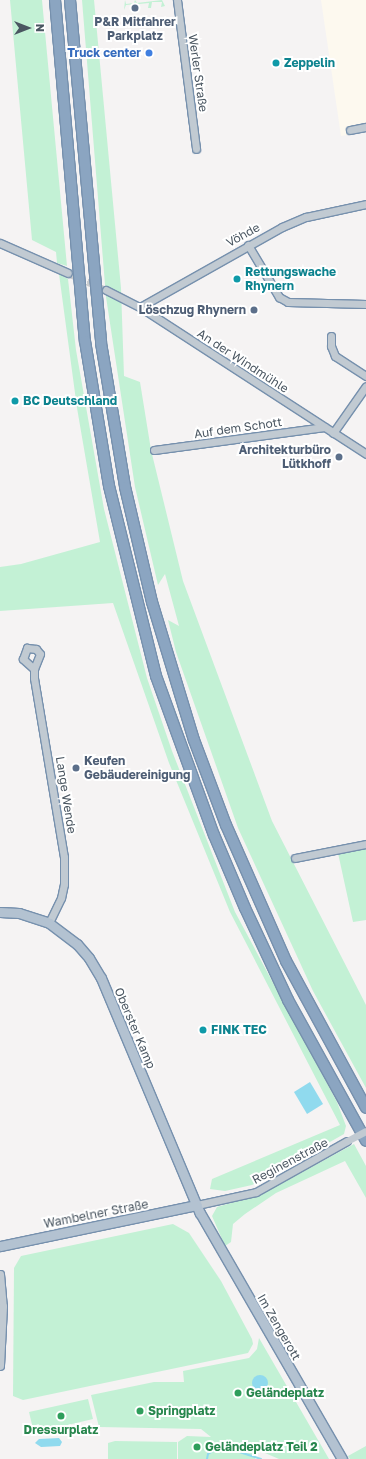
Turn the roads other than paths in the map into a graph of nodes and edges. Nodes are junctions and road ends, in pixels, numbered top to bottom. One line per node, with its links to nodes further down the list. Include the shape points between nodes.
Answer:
1 (55, 0): 28 (highway, via 85,341 109,486 123,552 156,676 214,835 245,908 288,1000)
2 (70, 0): 26 (highway, via 101,343 125,487 152,602 194,740 229,832 286,961)
3 (177, 0): 6 (street, Werler Straße)
4 (366, 127): 5 (street)
5 (350, 130)
6 (196, 149)
7 (366, 204): 9 (street, Vöhde, via 296,220)
8 (0, 243): 10 (street)
9 (248, 245): 12 (street, via 279,297 288,302); 13 (street, Vöhde)
10 (68, 273)
11 (106, 290): 13 (street, An der Windmühle)
12 (366, 304)
13 (140, 307): 17 (street, An der Windmühle)
14 (331, 336): 15 (street, via 335,356)
15 (366, 376)
16 (366, 386): 18 (street)
17 (324, 427): 18 (street, An der Windmühle); 19 (street, Auf dem Schott)
18 (333, 433): 20 (street, An der Windmühle)
19 (154, 450)
20 (366, 454)
21 (34, 669): 25 (street, Lange Wende, via 64,857 63,891)
22 (366, 844): 23 (street)
23 (295, 858)
24 (0, 912): 25 (main road, Oberster Kamp, via 19,913)
25 (49, 923): 29 (main road, Oberster Kamp, via 77,944 100,978)
26 (366, 1108)
27 (366, 1131): 29 (street, Reginenstraße, bridge, via 256,1192)
28 (366, 1141)
29 (197, 1205): 30 (main road, Wambelner Straße); 33 (main road, Im Zengerott)
30 (0, 1246)
31 (0, 1274): 32 (street, via 3,1306)
32 (0, 1366)
33 (342, 1459)

